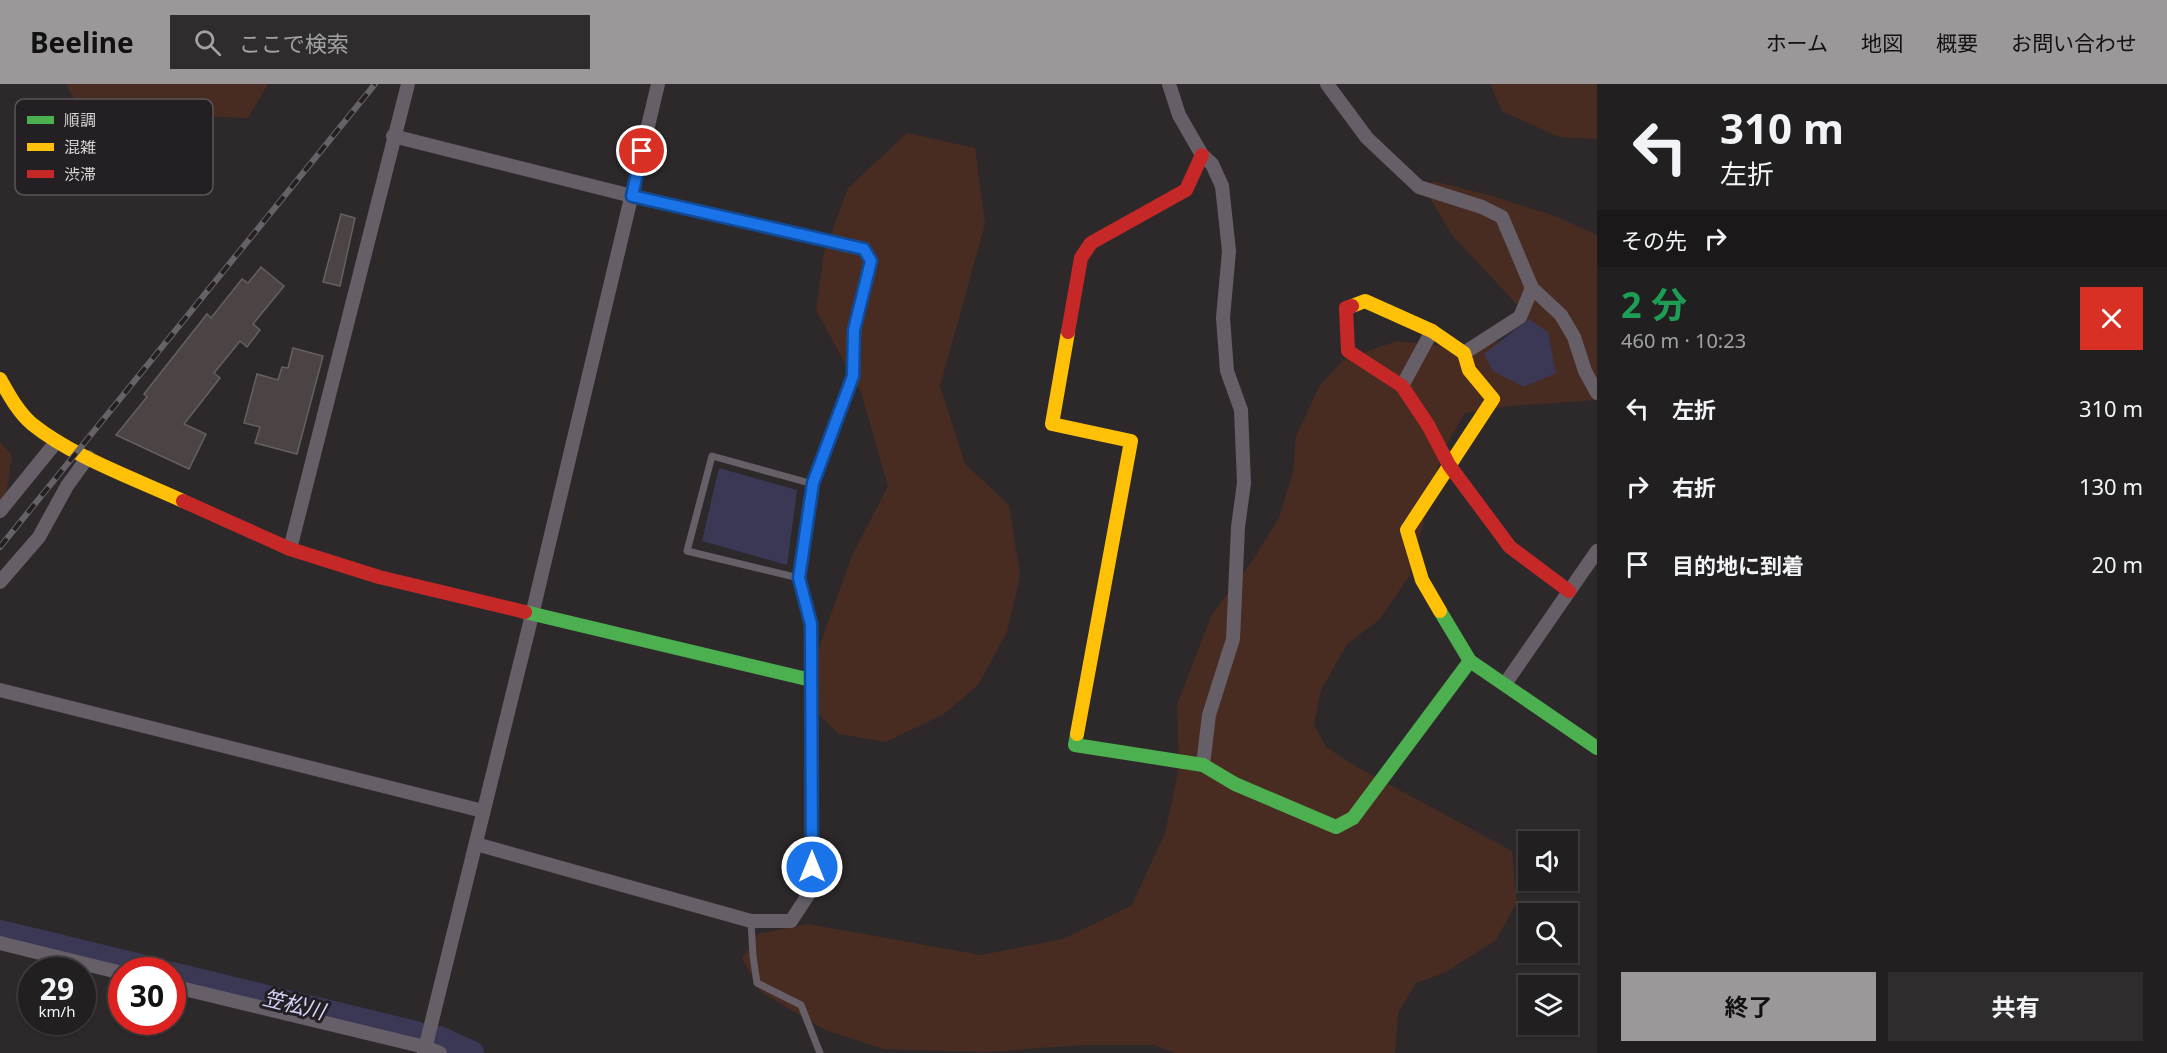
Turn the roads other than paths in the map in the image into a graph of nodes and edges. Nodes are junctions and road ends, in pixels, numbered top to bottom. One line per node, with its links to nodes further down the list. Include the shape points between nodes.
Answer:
1 (408, 84): 5 (street)
2 (658, 84): 7 (street)
3 (1169, 84): 6 (street, via 1179,115)
4 (1327, 84): 9 (street, via 1367,138 1419,187 1502,217)
5 (393, 136): 7 (street); 20 (street)
6 (1202, 155): 31 (street, via 1212,164 1222,186 1229,251 1223,318 1227,371 1241,410 1244,483 1233,639 1209,715); 31 (street, via 1186,190 1091,243 1081,258 1053,424 1131,441 1075,745)
7 (632, 196): 8 (street); 25 (street)
8 (864, 249): 18 (lane, via 871,261 854,330 853,376)
9 (1532, 288): 11 (street, via 1520,317); 14 (street, via 1561,315)
10 (1432, 331): 11 (street); 13 (street); 13 (street, via 1365,301 1346,308 1348,351)
11 (1464, 353): 17 (street, via 1468,370 1493,399)
12 (0, 379): 15 (street, via 31,423)
13 (1402, 386): 17 (street)
14 (1597, 393)
15 (57, 441): 16 (street); 19 (street)
16 (88, 457): 20 (street); 23 (street, via 39,537)
17 (1449, 465): 24 (street, via 1510,547); 26 (street, via 1407,530 1422,580)
18 (813, 483): 22 (lane); 22 (lane, via 711,456 687,551)
19 (0, 511)
20 (290, 549): 25 (street, via 380,577)
21 (1597, 551): 24 (street)
22 (799, 578): 27 (lane, via 811,624)
23 (0, 582)
24 (1569, 591): 28 (street)
25 (532, 615): 27 (street); 32 (street)
26 (1470, 662): 28 (street); 31 (street, via 1353,818 1336,827 1235,784)
27 (811, 680): 34 (street, via 812,889 791,921)
28 (1505, 684): 30 (street)
29 (0, 690): 32 (street)
30 (1597, 748)
31 (1203, 765)
32 (483, 811): 33 (street)
33 (476, 844): 34 (street); 38 (street)
34 (751, 921): 40 (lane, via 757,983 801,1005)
35 (0, 943): 36 (street)
36 (108, 970)
37 (186, 990): 38 (street)
38 (424, 1050): 39 (street)
39 (440, 1053)
40 (819, 1053)

